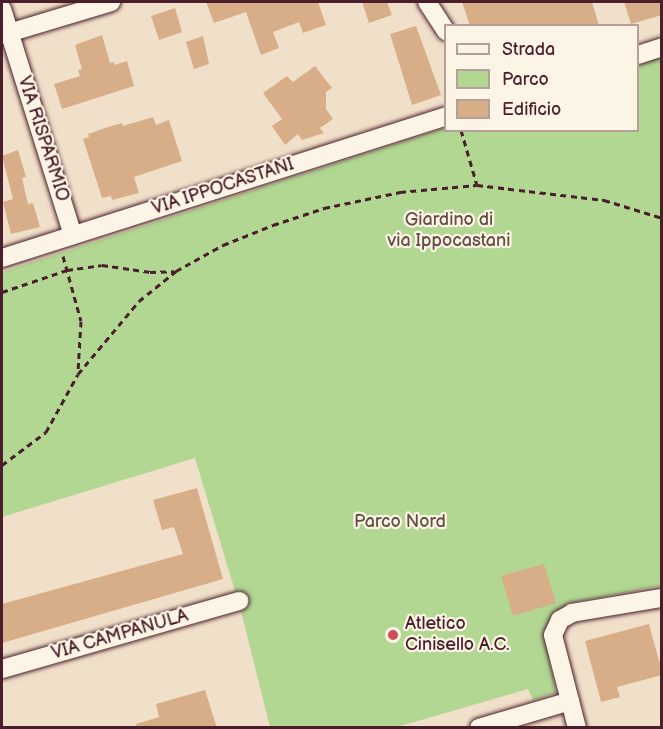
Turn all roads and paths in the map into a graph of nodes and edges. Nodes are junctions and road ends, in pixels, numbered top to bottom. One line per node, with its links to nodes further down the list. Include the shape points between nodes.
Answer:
1 (111, 2): 5 (street)
2 (434, 3): 4 (street)
3 (2, 9): 5 (street, VIA RISPARMIO)
4 (444, 26)
5 (5, 34): 12 (street, VIA RISPARMIO)
6 (662, 47): 7 (street)
7 (639, 55)
8 (444, 117): 12 (street, VIA IPPOCASTANI)
9 (462, 132): 10 (path)
10 (477, 185): 11 (path, via 604,200); 15 (path, via 400,192 324,208 223,245)
11 (662, 218)
12 (66, 237): 13 (street, VIA IPPOCASTANI); 14 (path)
13 (2, 258)
14 (67, 270): 15 (path, via 102,265 150,272); 16 (path); 17 (path, via 81,321)
15 (176, 271): 17 (path, via 139,301)
16 (2, 292)
17 (78, 374): 18 (path, via 46,432)
18 (2, 465)
19 (662, 597): 22 (street, via 572,613 560,620 553,635)
20 (239, 601): 21 (street, VIA CAMPANULA)
21 (2, 669)
22 (570, 700): 23 (street); 24 (street)
23 (479, 728)
24 (578, 728)

